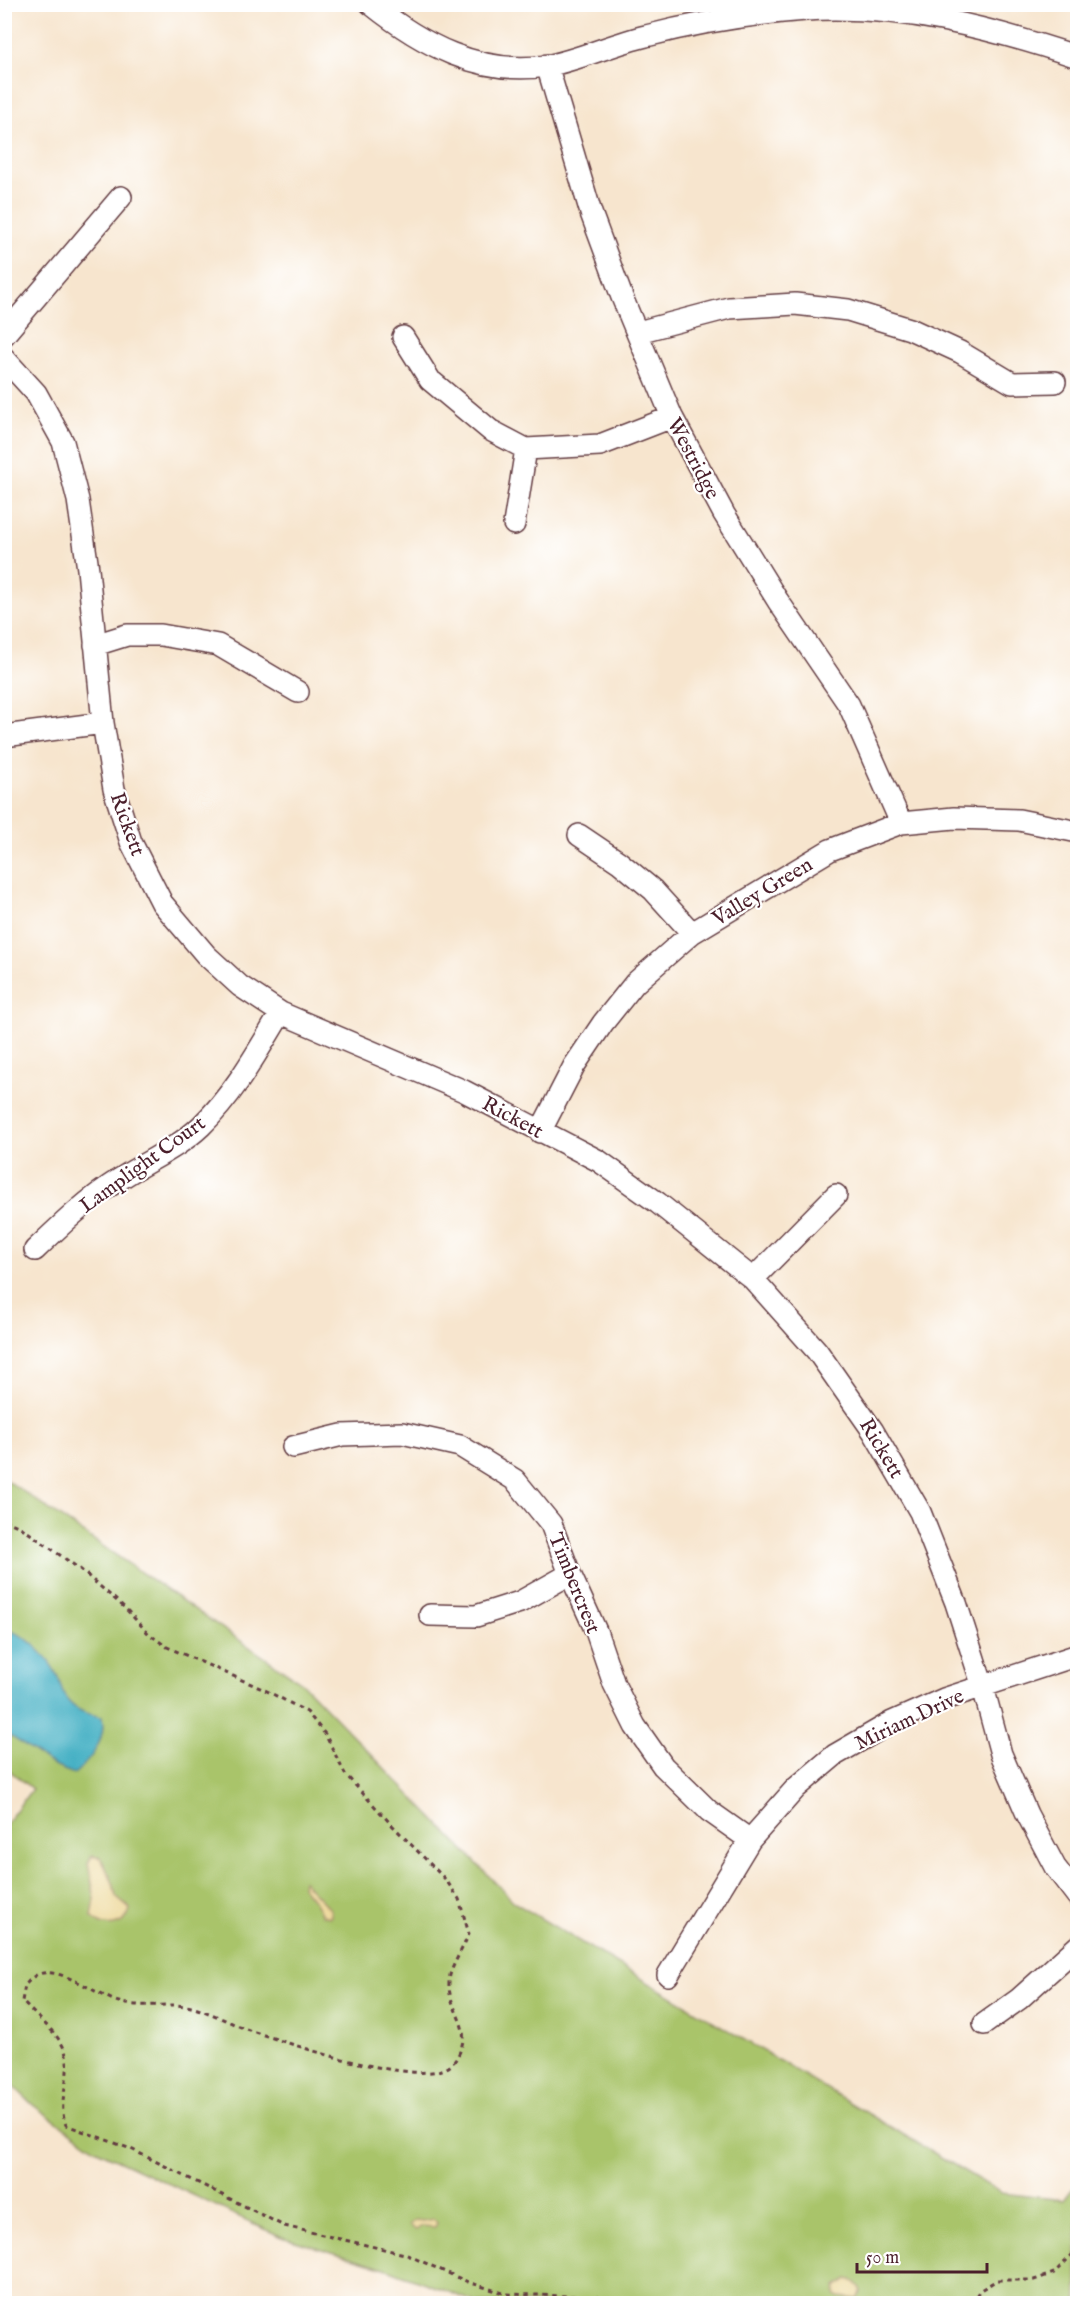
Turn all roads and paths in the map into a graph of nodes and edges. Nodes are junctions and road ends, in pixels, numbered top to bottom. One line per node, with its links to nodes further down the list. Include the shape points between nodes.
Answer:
1 (371, 4): 4 (street, via 432,46 466,59 515,67)
2 (947, 12): 3 (street); 4 (street, via 809,10 723,18 644,36)
3 (1077, 57)
4 (548, 65): 6 (street, Westridge, via 591,213)
5 (121, 197): 7 (street)
6 (639, 332): 10 (street, via 729,308 795,304 848,310 910,329 960,352 1012,383); 11 (street, Westridge)
7 (4, 335)
8 (403, 337): 12 (street, via 430,380 489,430)
9 (4, 358): 14 (street, Rickett, via 36,393 63,442 78,500)
10 (1055, 382)
11 (672, 417): 12 (street, via 600,445); 18 (street, Westridge, via 724,514 849,705)
12 (526, 449): 13 (street)
13 (514, 524)
14 (95, 645): 15 (street, via 127,635 161,635 218,645); 16 (street, Rickett)
15 (298, 692)
16 (103, 723): 17 (street); 22 (street, Rickett, via 114,789 131,842 162,903 206,955 240,986)
17 (4, 736)
18 (901, 823): 19 (street, Valley Green, via 954,818 1019,820); 21 (street, Valley Green, via 830,850)
19 (1077, 832)
20 (579, 835): 21 (street, via 653,890)
21 (692, 933): 23 (street, Valley Green, via 635,983 603,1023 574,1066)
22 (281, 1013): 23 (street, Rickett, via 464,1091); 25 (street, Lamplight Court, via 238,1083 200,1126 83,1205)
23 (540, 1131): 26 (street, Rickett, via 599,1161)
24 (836, 1196): 26 (street)
25 (35, 1250)
26 (753, 1279): 32 (street, Rickett, via 817,1351 873,1431 920,1512 956,1603)
27 (293, 1447): 29 (street, Timbercrest, via 342,1435 402,1433 460,1446 514,1480 551,1524)
28 (4, 1520): 39 (path, via 22,1528 81,1570 167,1647 307,1712 325,1734 345,1774 446,1880 459,1899 469,1934 450,1975 451,2004 463,2032 459,2054 451,2066 431,2073 366,2065 246,2029 192,2007 118,2002 54,1973 39,1974 25,1984 22,2001 65,2050 67,2073 62,2114 66,2125 131,2149 284,2226 405,2254 506,2294 597,2297)
29 (570, 1574): 30 (street, via 520,1602 476,1616); 33 (street, Timbercrest, via 635,1726 663,1766 709,1811)
30 (430, 1615)
31 (1077, 1655): 32 (street, Miriam Drive)
32 (983, 1687): 33 (street, Miriam Drive, via 892,1722 835,1755 796,1788); 34 (street, Rickett, via 1001,1754 1027,1814)
33 (750, 1840): 36 (street, Miriam Drive)
34 (1077, 1897)
35 (1077, 1946): 37 (street, via 1019,1999)
36 (668, 1975)
37 (984, 2024)
38 (1077, 2248): 40 (path, via 1054,2273 1034,2280 997,2280 979,2291)
39 (624, 2304)
40 (972, 2304)

